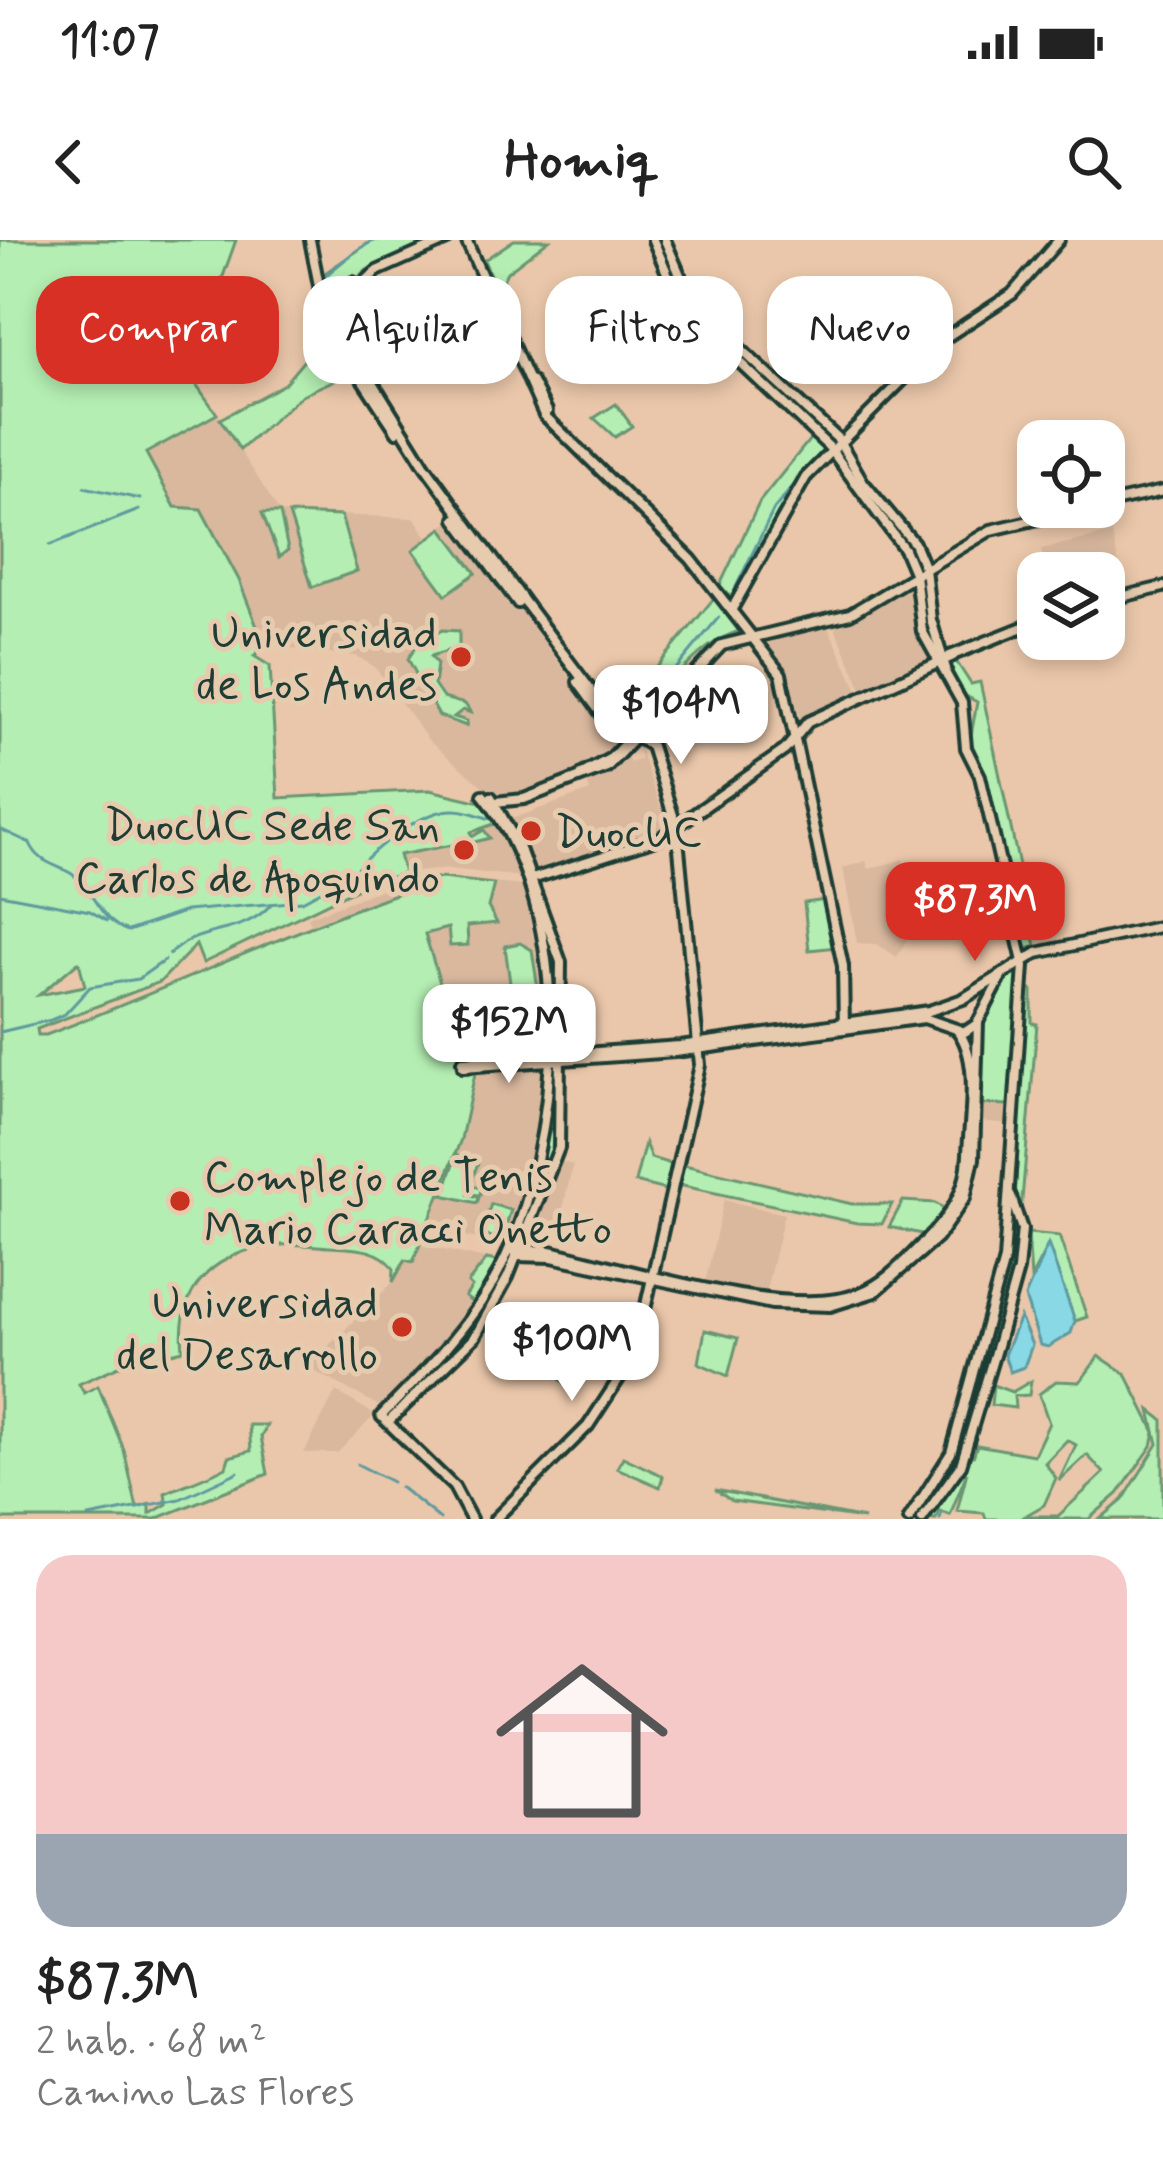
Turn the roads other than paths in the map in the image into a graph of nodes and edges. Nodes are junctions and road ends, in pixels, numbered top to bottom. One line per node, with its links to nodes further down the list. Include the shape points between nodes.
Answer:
1 (313, 240): 8 (street)
2 (434, 240): 9 (street)
3 (446, 240): 10 (street)
4 (468, 240): 22 (street, via 548,412 657,515)
5 (653, 240): 13 (street, via 685,311)
6 (665, 240): 12 (street, via 693,305)
7 (1059, 240): 12 (street, via 1012,294 945,338)
8 (320, 276)
9 (365, 276)
10 (370, 276)
11 (374, 384): 27 (street, via 469,532 614,723)
12 (843, 445): 13 (street); 17 (street)
13 (833, 452): 18 (street); 22 (street, via 785,512)
14 (1163, 491): 15 (street)
15 (1125, 499)
16 (1017, 524): 17 (street)
17 (926, 569): 18 (street); 25 (street)
18 (915, 575): 21 (street); 21 (street); 25 (street, via 920,624)
19 (1163, 587): 20 (street)
20 (1125, 596)
21 (880, 597): 24 (street); 24 (street)
22 (735, 609): 24 (street)
23 (1017, 630): 25 (street)
24 (755, 634): 26 (street, via 781,674); 27 (street, via 706,649)
25 (943, 660): 26 (street); 34 (street, via 964,709)
26 (798, 732): 28 (street); 39 (street, via 845,991)
27 (634, 737): 29 (street, via 649,752); 31 (street, via 597,773 524,799 489,799)
28 (695, 815): 29 (street); 30 (street)
29 (674, 830): 30 (street); 31 (street); 41 (street)
30 (680, 854): 41 (street)
31 (528, 879): 32 (street)
32 (541, 918): 38 (street); 38 (street, via 562,970)
33 (1163, 926): 34 (street)
34 (1018, 963): 35 (street); 36 (street); 47 (street)
35 (959, 1001): 36 (street, via 974,1003); 37 (street); 39 (street)
36 (979, 1018): 40 (street); 44 (street)
37 (948, 1022): 39 (street); 40 (street)
38 (556, 1023): 42 (street)
39 (839, 1027): 41 (street)
40 (957, 1030): 44 (street)
41 (698, 1046): 42 (street); 51 (street)
42 (556, 1058): 43 (street); 45 (street); 46 (street)
43 (463, 1064)
44 (972, 1080): 51 (street, via 968,1179 957,1208 869,1295 825,1306 762,1304)
45 (546, 1111): 46 (street); 48 (street)
46 (560, 1112): 49 (street, via 556,1161)
47 (1010, 1192): 55 (street, via 1003,1267); 56 (street, via 1022,1229 1018,1270)
48 (520, 1214): 49 (street); 50 (street)
49 (531, 1218): 50 (street)
50 (511, 1254): 51 (street); 52 (street); 53 (street)
51 (650, 1276): 58 (street, via 627,1364 609,1399)
52 (461, 1326): 53 (street, via 472,1326); 54 (street)
53 (475, 1337): 54 (street)
54 (396, 1407): 57 (street, via 386,1417 456,1485)
55 (956, 1439): 56 (street); 59 (street)
56 (969, 1443): 60 (street)
57 (473, 1519)
58 (491, 1519)
59 (909, 1519)
60 (922, 1519)

